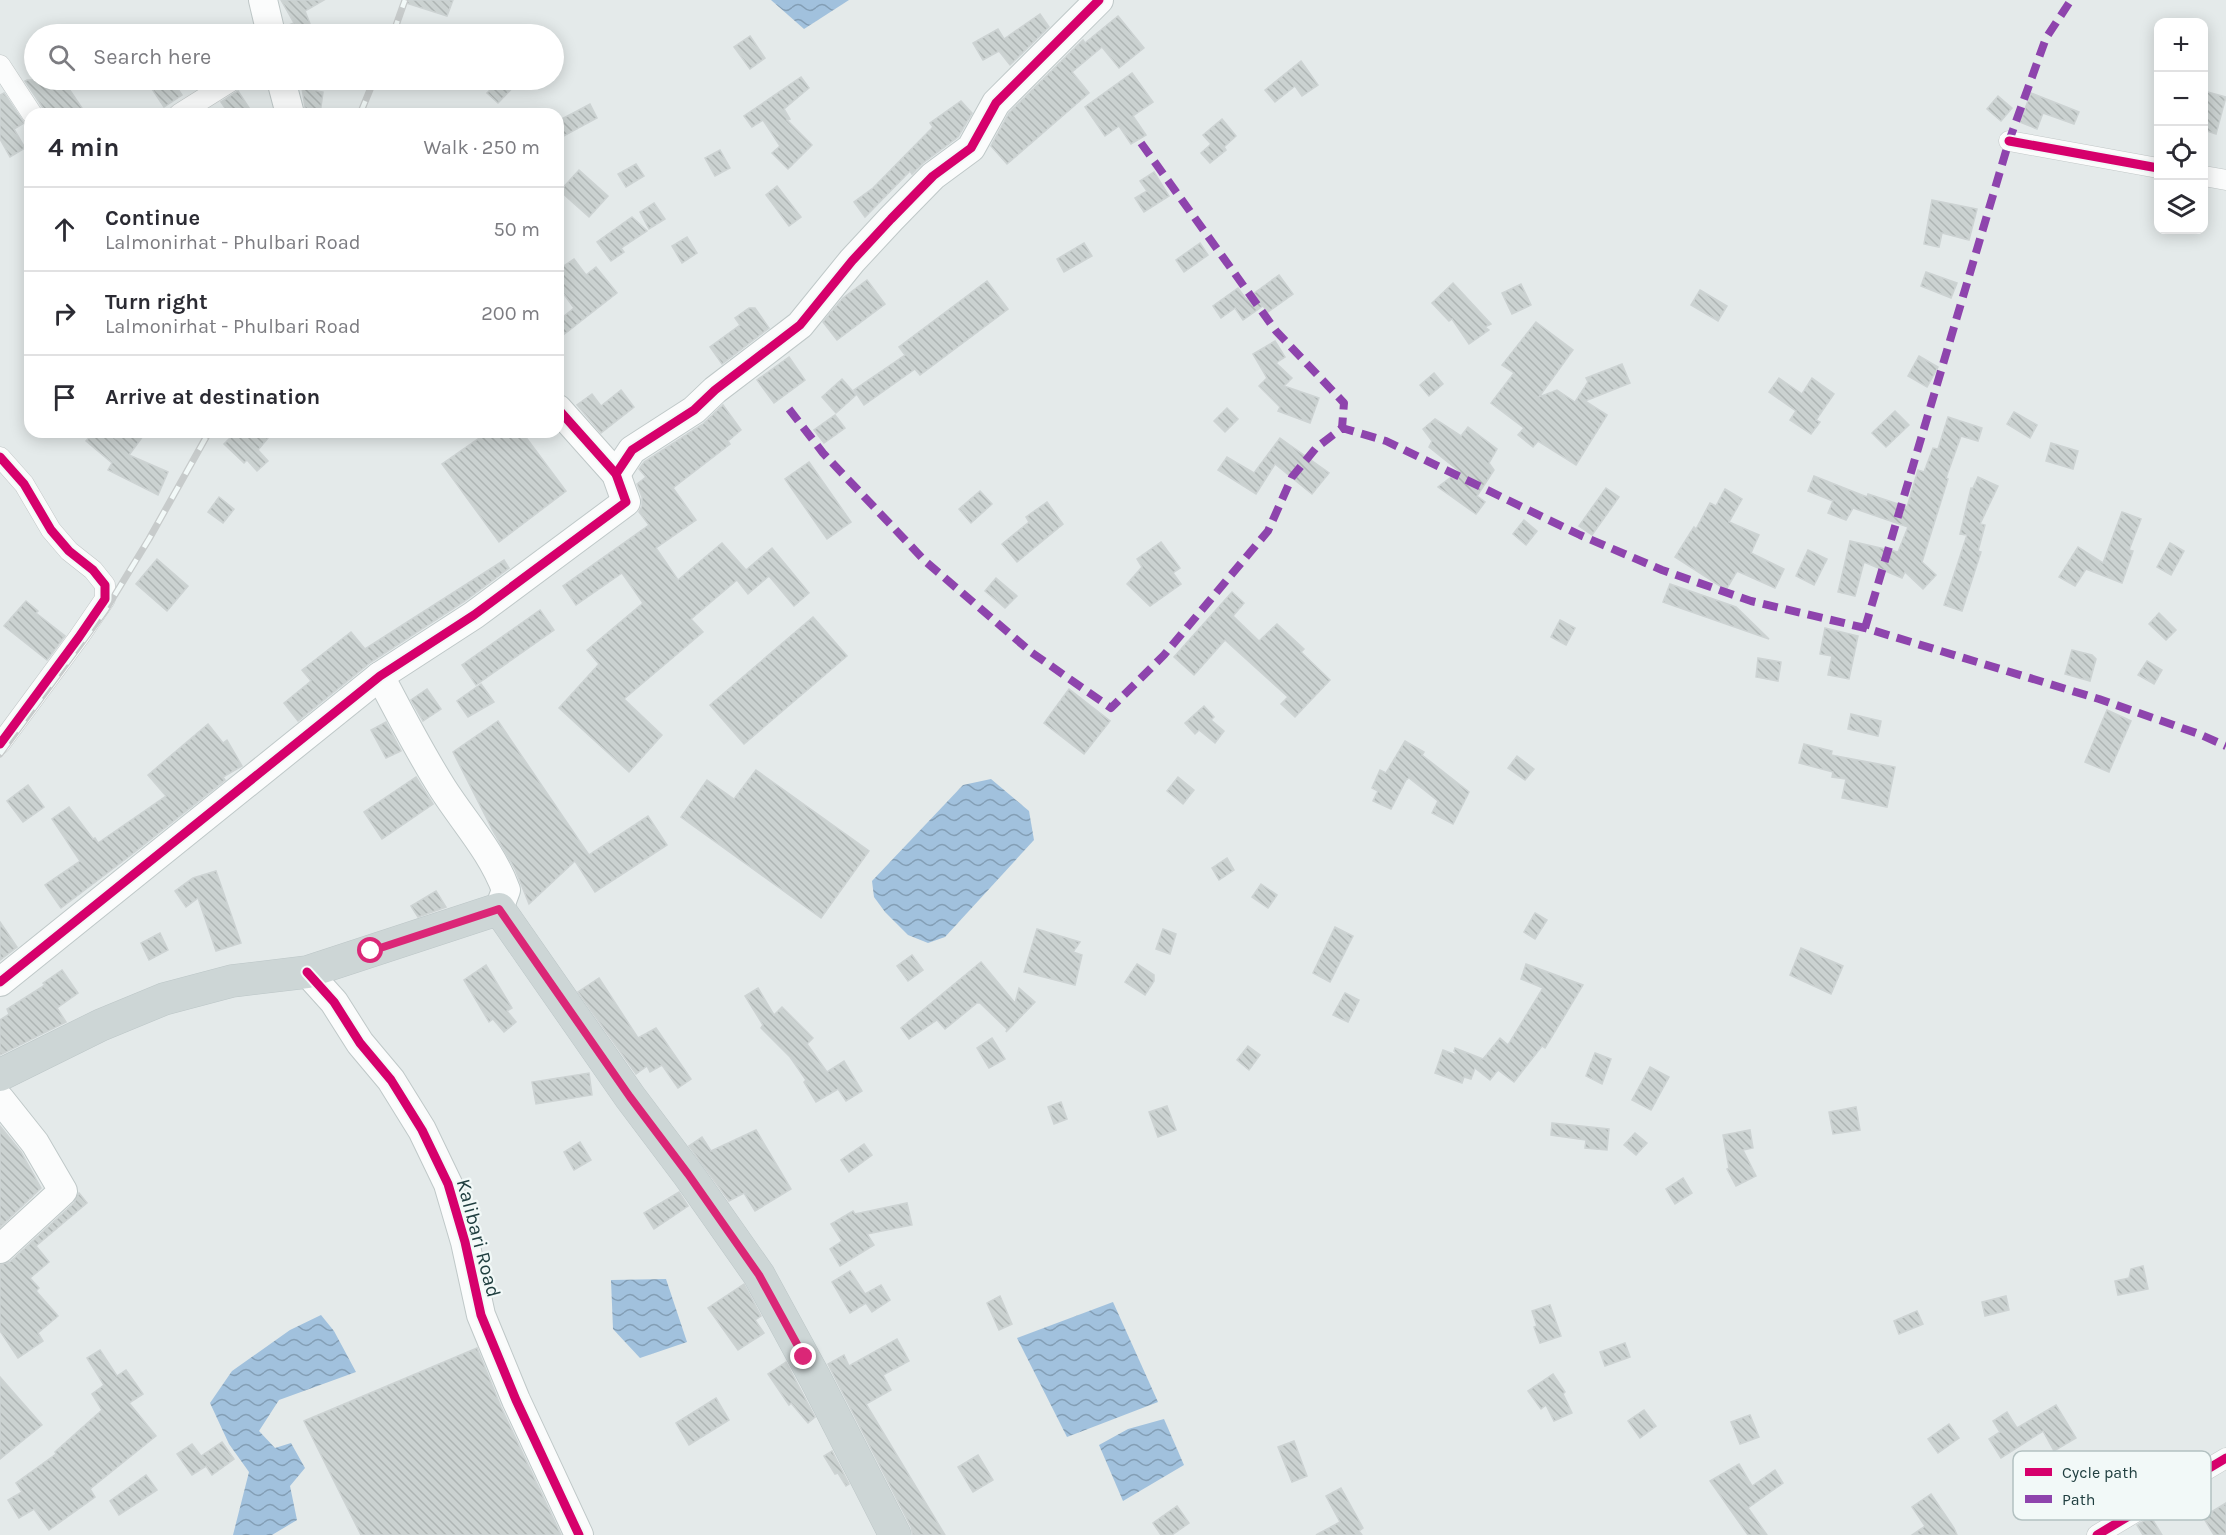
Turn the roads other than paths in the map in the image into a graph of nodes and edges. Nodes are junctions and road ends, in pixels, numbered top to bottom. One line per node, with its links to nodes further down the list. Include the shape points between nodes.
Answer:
1 (263, 0): 3 (street)
2 (1099, 0): 16 (street, via 996,103 970,148 933,176 891,219 800,325 694,410 633,450)
3 (269, 24)
4 (0, 65): 7 (street)
5 (218, 90): 8 (street)
6 (284, 90): 9 (street)
7 (28, 108)
8 (189, 108)
9 (288, 108)
10 (2009, 141): 11 (street)
11 (2154, 167)
12 (2208, 177): 13 (street)
13 (2226, 180)
14 (564, 416): 16 (street)
15 (0, 457): 18 (street, via 24,484 51,530 105,585 105,599)
16 (616, 474): 17 (street, via 626,502 474,615)
17 (380, 676): 19 (street, via 443,789 500,875 507,890); 21 (street)
18 (0, 744)
19 (499, 909): 20 (main road); 29 (main road, via 759,1275)
20 (307, 972): 22 (main road, via 232,981 164,999); 28 (street, Kalibari Road, via 391,1080 422,1130 448,1184 481,1315)
21 (0, 982)
22 (0, 1075)
23 (0, 1099): 24 (street, via 35,1143 63,1191)
24 (0, 1249)
25 (2226, 1458): 26 (street)
26 (2211, 1467)
27 (2122, 1520): 30 (street)
28 (579, 1535)
29 (895, 1535)
30 (2097, 1535)

